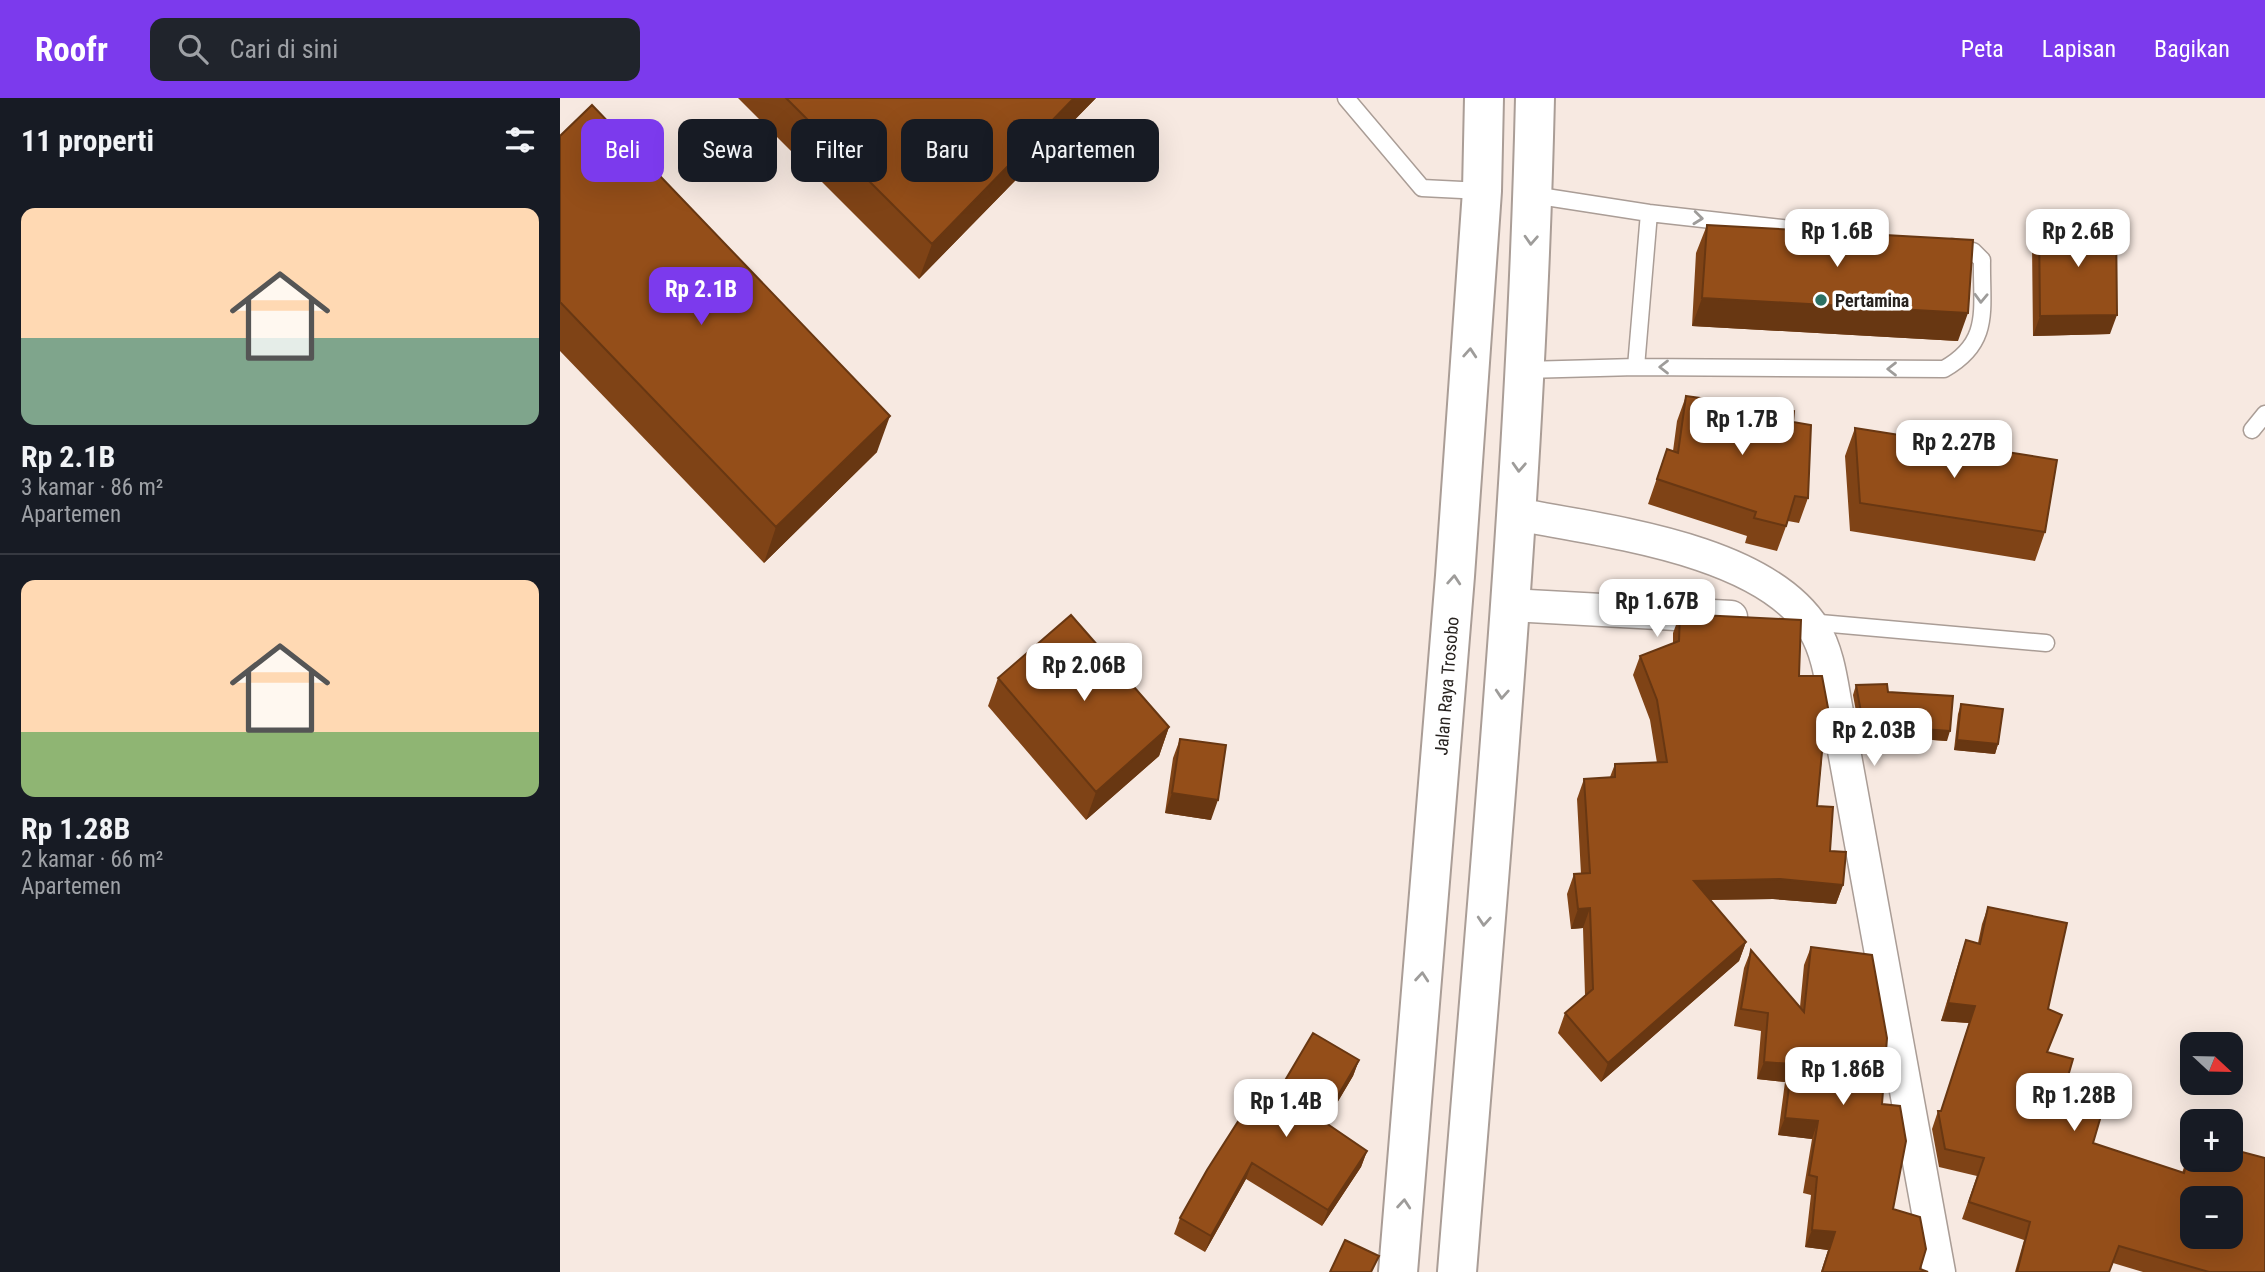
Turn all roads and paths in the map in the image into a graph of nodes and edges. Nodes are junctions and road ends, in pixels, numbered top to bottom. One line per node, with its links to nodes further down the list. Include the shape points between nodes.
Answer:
1 (1346, 98): 4 (lane, via 1422,188)
2 (1484, 98): 4 (highway, Jalan Raya Trosobo)
3 (1535, 98): 5 (highway)
4 (1482, 191): 17 (highway, Jalan Raya Trosobo, one-way to 4)
5 (1533, 195): 6 (lane); 10 (highway, one-way to 10)
6 (1649, 213): 7 (lane, one-way to 7); 9 (lane)
7 (1836, 234)
8 (1930, 245): 9 (lane, one-way to 9, via 1973,251 1982,260 1980,332 1958,361 1944,369)
9 (1636, 367): 10 (lane)
10 (1525, 370): 13 (highway, one-way to 13)
11 (2265, 414): 12 (lane)
12 (2252, 430)
13 (1516, 514): 14 (highway); 15 (street, via 1669,544 1725,564 1766,584)
14 (1509, 605): 15 (street); 18 (highway, one-way to 18)
15 (1809, 622): 16 (lane); 19 (street, via 1827,662 1835,701)
16 (2046, 643)
17 (1398, 1272)
18 (1457, 1272)
19 (1939, 1272)

